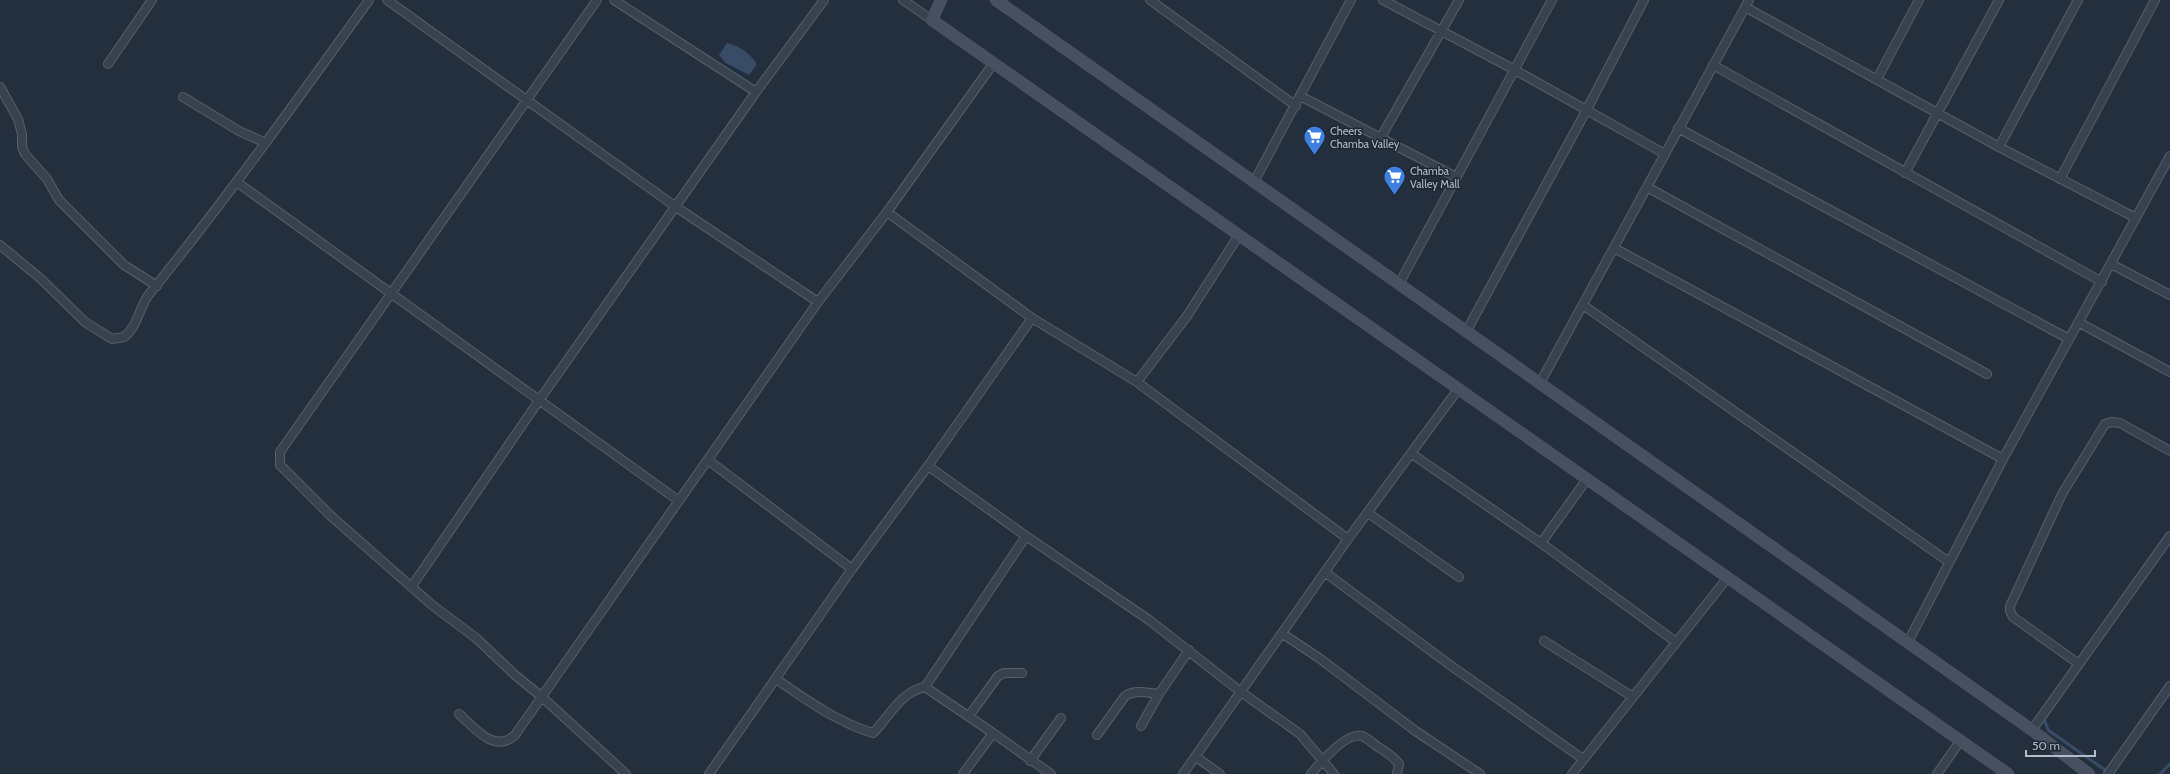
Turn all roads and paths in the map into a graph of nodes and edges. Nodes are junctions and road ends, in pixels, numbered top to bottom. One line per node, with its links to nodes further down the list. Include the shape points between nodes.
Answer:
1 (152, 0): 23 (street)
2 (370, 0): 38 (street)
3 (387, 0): 32 (street)
4 (598, 0): 32 (street)
5 (614, 0): 29 (street)
6 (824, 0): 29 (street)
7 (904, 0): 21 (street)
8 (941, 0): 21 (main road)
9 (996, 0): 45 (main road)
10 (1150, 0): 33 (street)
11 (1352, 0): 31 (street)
12 (1383, 0): 22 (street)
13 (1459, 0): 22 (street)
14 (1552, 0): 26 (street)
15 (1644, 0): 34 (street)
16 (1919, 0): 27 (street)
17 (1999, 0): 35 (street)
18 (2078, 0): 39 (street)
19 (2155, 0): 44 (street)
20 (1747, 3): 25 (street); 27 (street)
21 (932, 20): 24 (main road)
22 (1442, 32): 26 (street); 37 (street)
23 (108, 64)
24 (993, 64): 49 (street); 51 (main road)
25 (1713, 65): 36 (street); 42 (street)
26 (1515, 70): 34 (street); 43 (street)
27 (1877, 79): 35 (street)
28 (0, 87): 57 (street, via 18,119 22,147 47,179 59,200 124,264)
29 (756, 92): 48 (street)
30 (184, 97): 38 (street, via 239,131)
31 (1302, 97): 33 (street); 37 (street)
32 (527, 100): 48 (street); 58 (street)
33 (1296, 106): 45 (street)
34 (1586, 111): 40 (street); 64 (street)
35 (1939, 114): 39 (street); 42 (street)
36 (1678, 128): 40 (street); 65 (street)
37 (1381, 137): 43 (street)
38 (266, 143): 46 (street)
39 (1999, 147): 44 (street)
40 (1665, 154): 47 (street)
41 (2170, 156): 50 (street)
42 (1905, 173): 55 (street)
43 (1456, 177): 56 (street)
44 (2060, 179): 50 (street)
45 (1254, 182): 56 (main road)
46 (238, 183): 57 (street); 58 (street)
47 (1647, 187): 53 (street); 67 (street)
48 (676, 207): 60 (street); 71 (street)
49 (887, 212): 60 (street); 62 (street)
50 (2136, 218): 54 (street)
51 (1240, 236): 68 (street, via 1182,322); 70 (main road)
52 (0, 245): 57 (street, via 41,279 85,322 112,339 129,333 146,299)
53 (1614, 248): 61 (street); 75 (street)
54 (2111, 264): 55 (street); 59 (street)
55 (2102, 282): 63 (street)
56 (1399, 284): 64 (main road)
57 (157, 286)
58 (391, 293): 71 (street); 89 (street, via 278,458 280,465 298,484)
59 (2170, 295)
60 (818, 302): 74 (street)
61 (1583, 305): 69 (street); 84 (street)
62 (1032, 318): 68 (street); 76 (street)
63 (2078, 322): 65 (street); 66 (street)
64 (1466, 332): 69 (main road)
65 (2069, 339): 75 (street)
66 (2170, 372)
67 (1987, 374)
68 (1137, 382): 82 (street)
69 (1540, 383): 93 (main road)
70 (1458, 388): 73 (street); 77 (main road)
71 (540, 399): 78 (street); 89 (street)
72 (2170, 451): 95 (street, via 2120,423 2105,424 2062,494 2010,606 2013,617)
73 (1412, 454): 79 (street); 83 (street)
74 (708, 460): 78 (street); 85 (street)
75 (2003, 460): 84 (street)
76 (928, 466): 80 (street); 85 (street)
77 (1587, 479): 83 (street); 88 (main road)
78 (679, 501): 102 (street)
79 (1368, 513): 82 (street); 87 (street)
80 (1026, 536): 94 (street, via 1149,620); 99 (street)
81 (2170, 536): 95 (street)
82 (1348, 539): 86 (street)
83 (1541, 543): 92 (street)
84 (1948, 562): 93 (street)
85 (852, 569): 97 (street)
86 (1326, 573): 90 (street); 113 (street)
87 (1459, 577)
88 (1728, 577): 92 (street); 111 (main road)
89 (412, 586): 102 (street, via 476,638)
90 (1283, 634): 100 (street); 125 (street, via 1417,732)
91 (1544, 641): 103 (street)
92 (1676, 642): 103 (street)
93 (1908, 642): 108 (main road)
94 (1188, 650): 100 (street); 101 (street)
95 (2079, 664): 108 (street)
96 (1022, 673): 105 (street, via 1004,673 998,676)
97 (776, 679): 99 (street, via 825,713 873,732 902,698 911,691); 117 (street)
98 (2170, 686): 130 (street)
99 (925, 687): 105 (street)
100 (1241, 692): 112 (street); 115 (street, via 1300,734)
101 (1159, 694): 107 (street); 110 (street, via 1130,692)
102 (542, 697): 104 (street, via 515,735 505,742 488,739); 116 (street)
103 (1633, 697): 113 (street)
104 (459, 714)
105 (969, 716): 109 (street)
106 (1061, 718): 114 (street)
107 (1141, 726)
108 (2032, 730): 129 (main road)
109 (993, 733): 114 (street); 118 (street)
110 (1097, 735)
111 (1961, 740): 127 (street); 128 (main road)
112 (1196, 757): 120 (street); 121 (street)
113 (1583, 759): 126 (street)
114 (1030, 760): 119 (street)
115 (1322, 761): 122 (street); 123 (street); 124 (street, via 1348,738 1363,737 1394,758 1399,764)
116 (626, 774)
117 (709, 774)
118 (963, 774)
119 (1051, 774)
120 (1183, 774)
121 (1220, 774)
122 (1311, 774)
123 (1334, 774)
124 (1397, 774)
125 (1480, 774)
126 (1572, 774)
127 (1937, 774)
128 (2008, 774)
129 (2089, 774)
130 (2108, 774)

